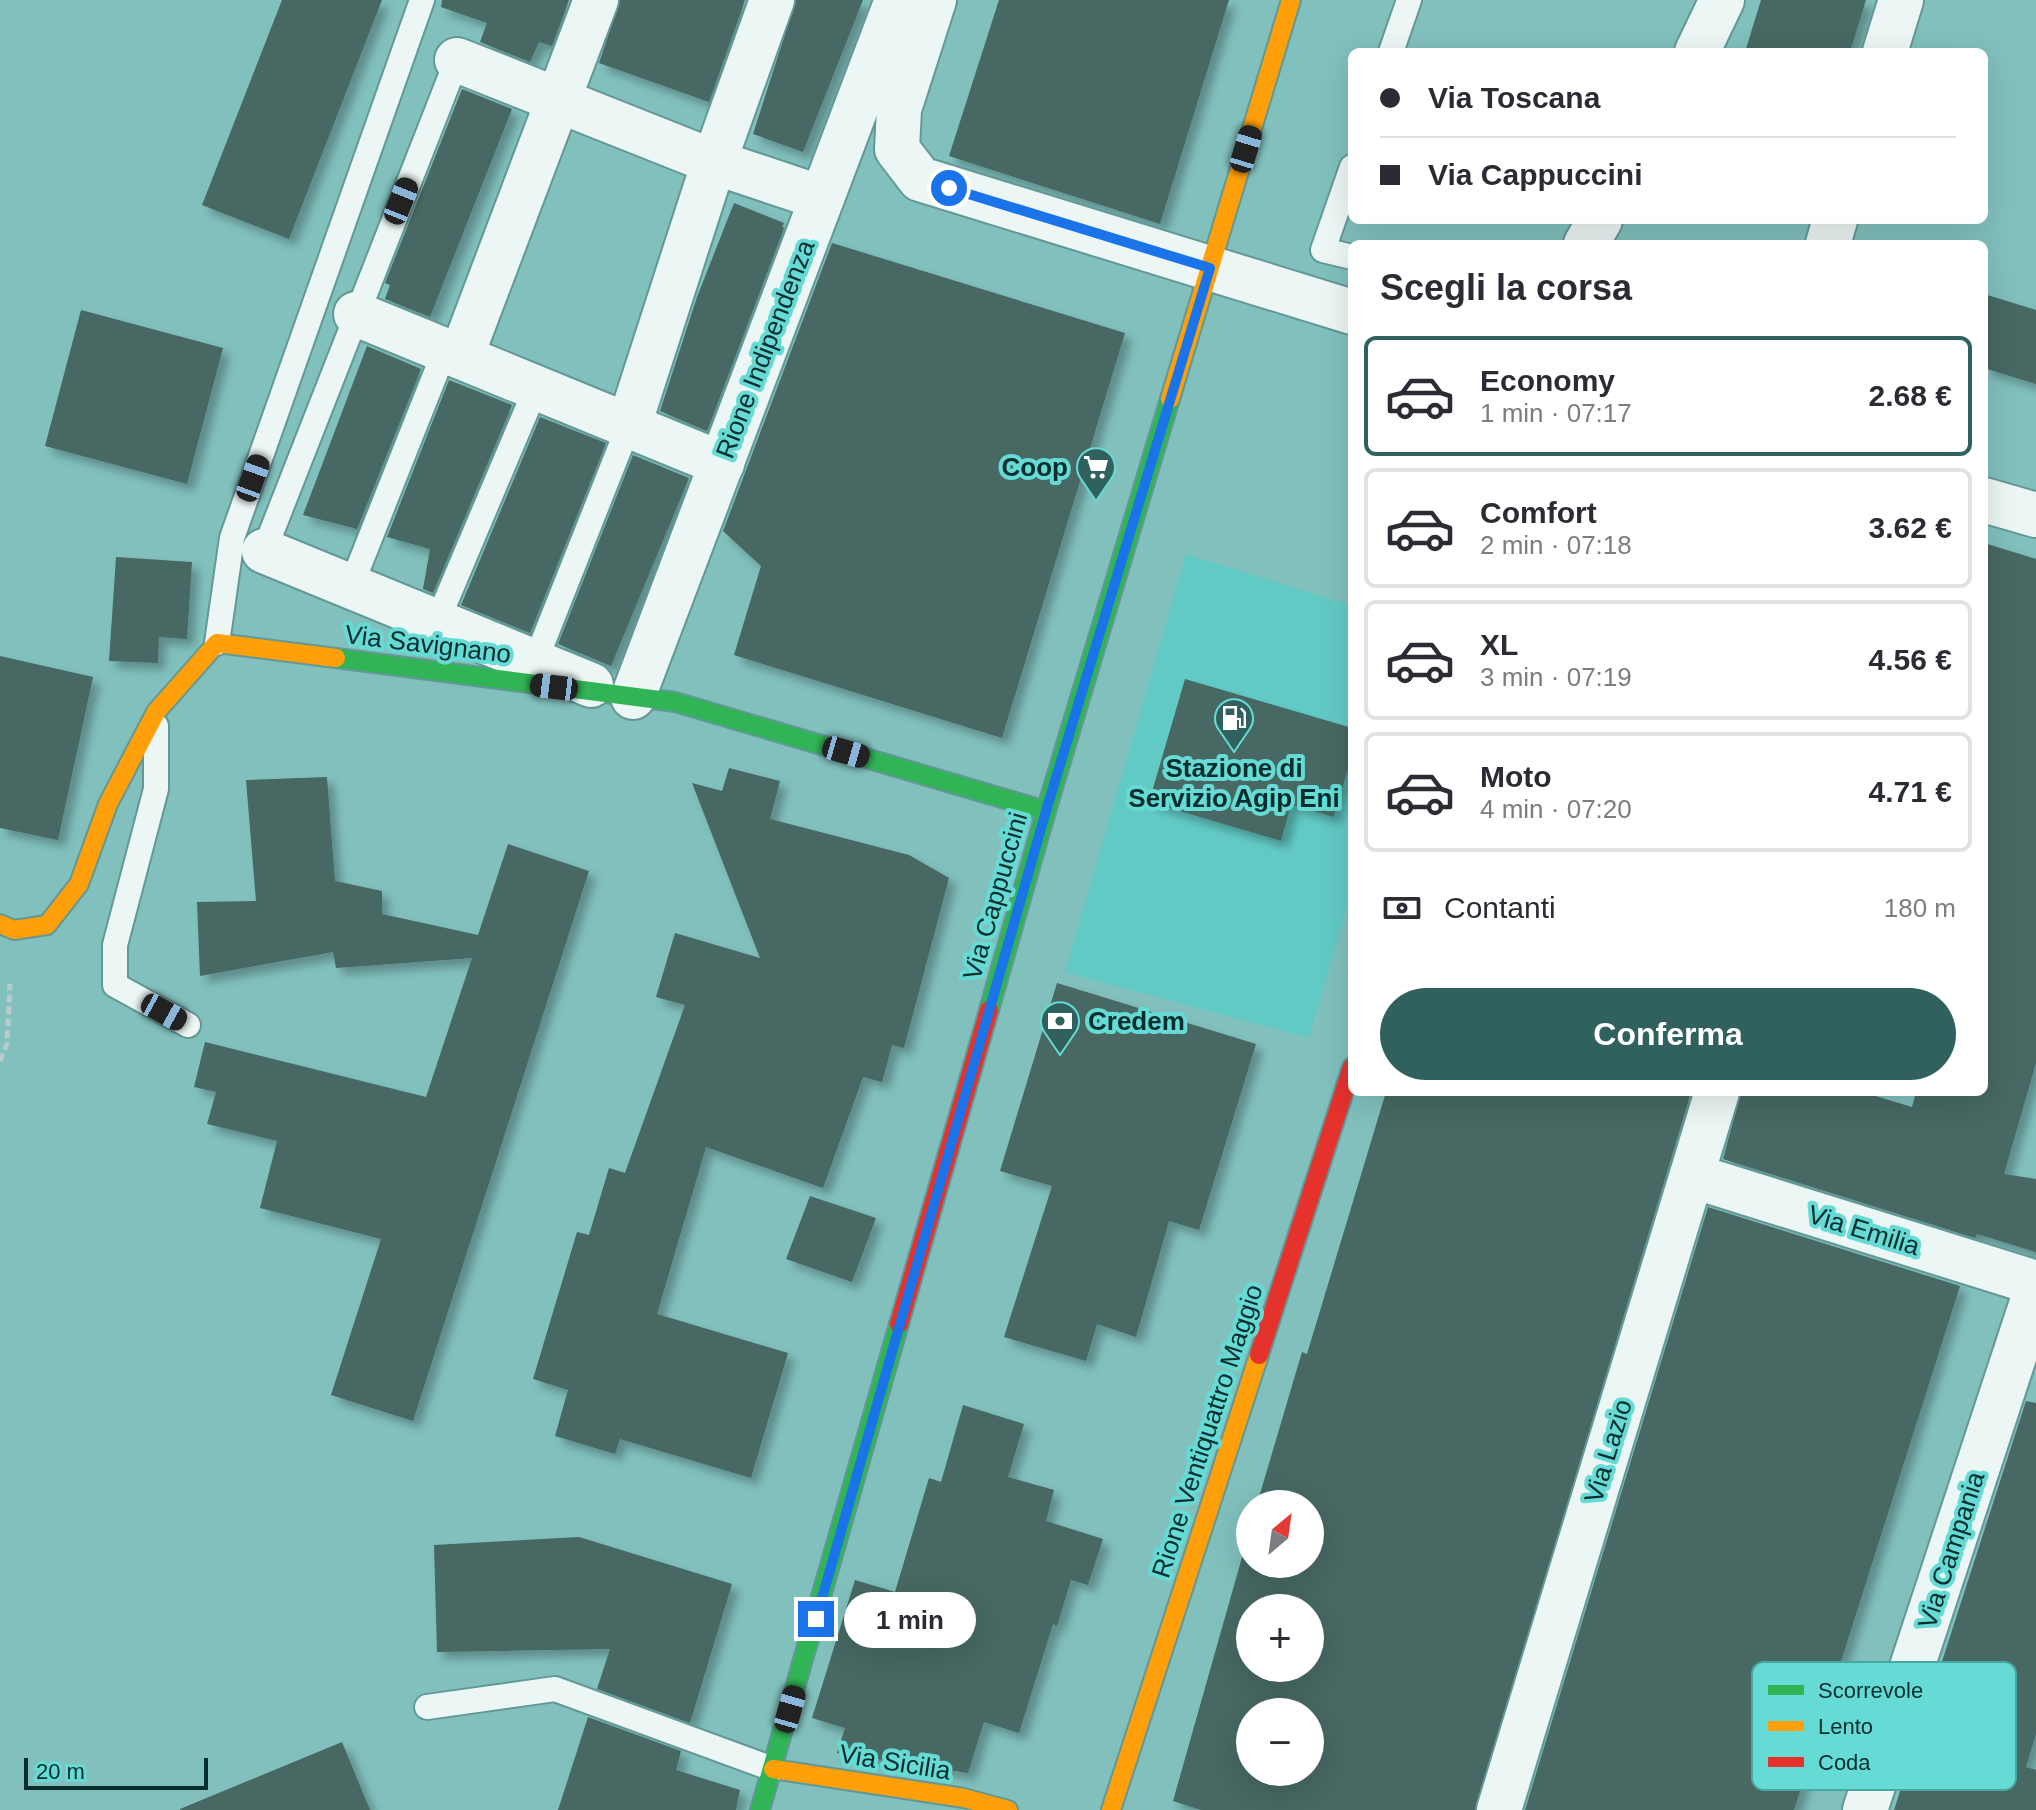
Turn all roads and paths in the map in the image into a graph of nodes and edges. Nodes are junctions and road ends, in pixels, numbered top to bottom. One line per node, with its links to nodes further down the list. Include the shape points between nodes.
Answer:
1 (422, 0): 31 (lane, via 232,538)
2 (596, 0): 14 (street)
3 (772, 0): 15 (street)
4 (897, 0): 17 (street, Rione Indipendenza)
5 (934, 0): 19 (street, via 899,109 897,149 920,179)
6 (1291, 0): 19 (street, Via Cappuccini)
7 (1409, 0): 10 (lane)
8 (1722, 0): 11 (street)
9 (1901, 0): 12 (street)
10 (1392, 48)
11 (1699, 48)
12 (1886, 48)
13 (457, 60): 14 (street); 21 (lane)
14 (559, 99): 15 (street); 22 (street)
15 (714, 162): 17 (street); 24 (street)
16 (1348, 178): 18 (lane, via 1323,250)
17 (822, 198): 25 (street, Rione Indipendenza)
18 (1348, 256)
19 (1210, 268): 20 (street); 35 (street, Via Cappuccini)
20 (1348, 311)
21 (356, 314): 22 (street); 28 (lane)
22 (453, 353): 23 (street); 29 (lane)
23 (536, 388): 24 (street); 30 (lane)
24 (629, 425): 25 (street); 32 (lane)
25 (722, 464): 33 (street, Rione Indipendenza)
26 (1988, 501): 27 (street)
27 (2036, 515)
28 (264, 551): 29 (street)
29 (351, 586): 30 (street)
30 (437, 622): 32 (street)
31 (217, 643): 33 (street, Via Savignano); 34 (street)
32 (535, 662): 33 (street)
33 (624, 696): 35 (street, Via Savignano, via 675,702)
34 (156, 712): 36 (street, via 108,804 79,884 47,925); 37 (lane, via 156,789 115,945 115,985)
35 (1046, 811): 46 (street, Via Cappuccini)
36 (7, 927): 38 (path, via 7,1044)
37 (188, 1025)
38 (0, 1061)
39 (1348, 1079): 51 (street, Rione Ventiquattro Maggio)
40 (1716, 1096): 41 (street, Via Lazio)
41 (1693, 1176): 42 (street, Via Emilia); 52 (street, Via Lazio)
42 (2036, 1283)
43 (2036, 1290): 44 (street, Via Campania)
44 (1914, 1662)
45 (427, 1707): 46 (lane, via 555,1689)
46 (773, 1769): 48 (street, Via Sicilia); 49 (street, Via Cappuccini)
47 (1872, 1790): 53 (street, Via Campania)
48 (962, 1804): 50 (street, Via Sicilia)
49 (760, 1810)
50 (1008, 1810)
51 (1111, 1810)
52 (1499, 1810)
53 (1865, 1810)

